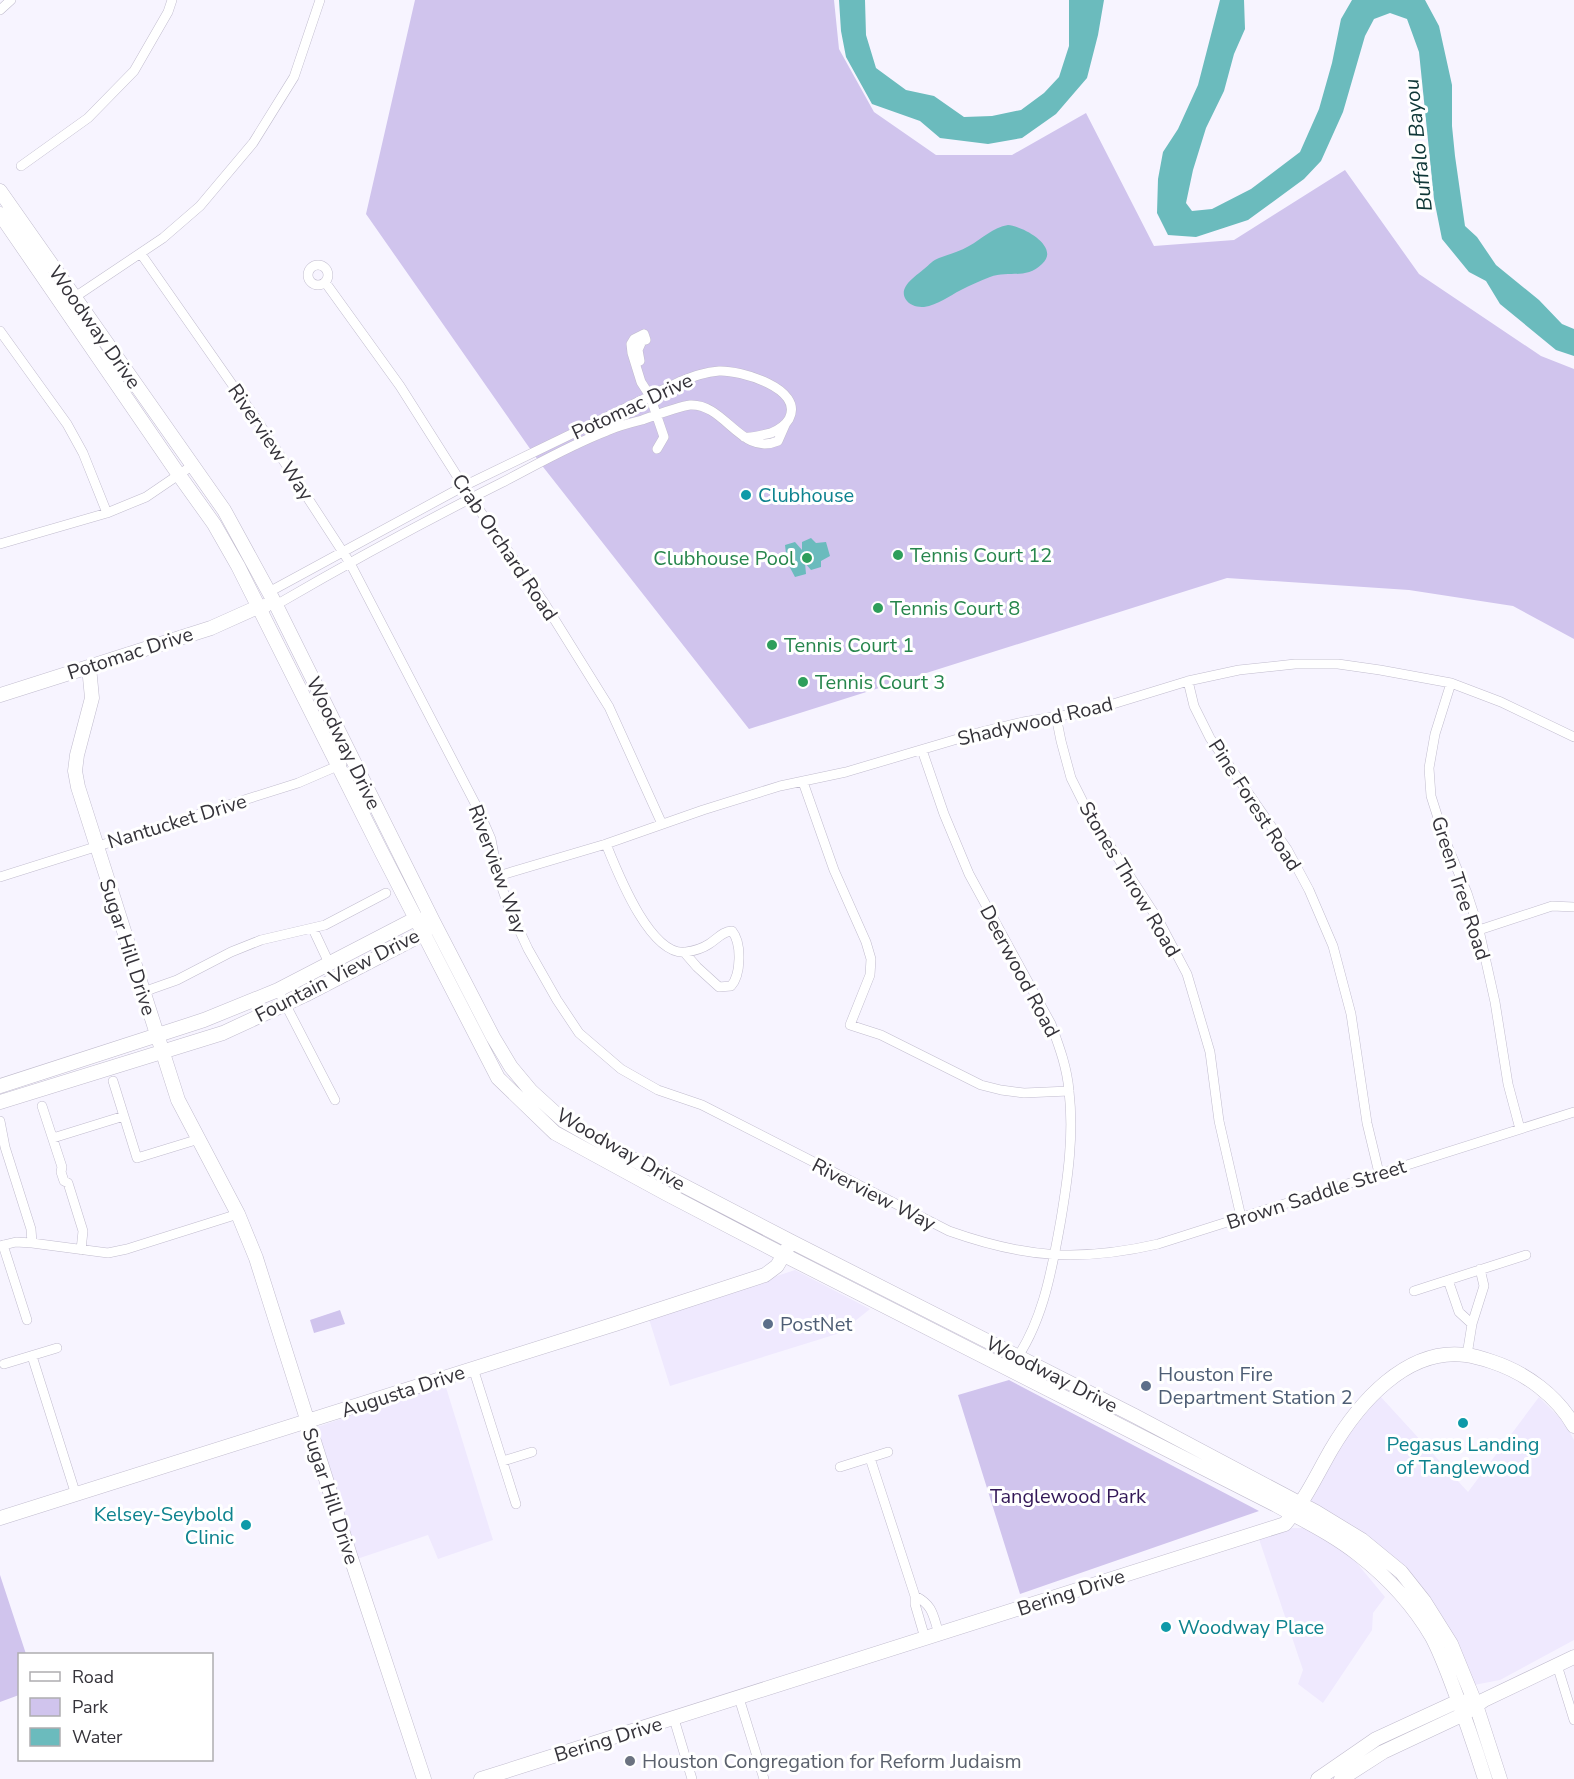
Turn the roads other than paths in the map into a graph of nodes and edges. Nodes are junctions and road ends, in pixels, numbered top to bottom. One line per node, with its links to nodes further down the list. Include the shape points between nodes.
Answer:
1 (11, 0): 4 (street)
2 (172, 0): 5 (street, via 134,71 88,118)
3 (320, 0): 8 (street, via 294,77 253,143 200,206)
4 (0, 10)
5 (21, 166)
6 (0, 191): 10 (main road, Woodway Drive)
7 (0, 214): 10 (main road, Woodway Drive)
8 (141, 254): 10 (street); 21 (street, Riverview Way)
9 (325, 282): 17 (street, Crab Orchard Road, via 384,362)
10 (69, 301): 15 (main road, Woodway Drive); 16 (main road, Woodway Drive)
11 (0, 332): 19 (street, via 67,424)
12 (649, 394): 12 (street, via 638,350 646,340 644,334 634,339 632,353); 13 (street); 13 (street, Potomac Drive, via 697,374 738,373 782,392 791,410 785,425 753,438 744,437 699,407 690,405); 17 (street, Potomac Drive)
13 (657, 415): 14 (street, via 664,437); 18 (street, Potomac Drive, via 607,431)
14 (657, 449)
15 (193, 465): 16 (street); 23 (main road, Woodway Drive, via 224,510)
16 (179, 475): 19 (street, via 146,497); 25 (main road, Woodway Drive, via 214,524)
17 (464, 486): 18 (street, Crab Orchard Road); 21 (street, Potomac Drive)
18 (471, 498): 22 (street, Potomac Drive); 36 (street, Crab Orchard Road, via 543,601 609,707)
19 (107, 513): 20 (street)
20 (0, 544)
21 (343, 552): 22 (street, Riverview Way); 23 (street, Potomac Drive)
22 (350, 563): 24 (street, Potomac Drive); 39 (street, Riverview Way, via 478,809 491,839)
23 (270, 592): 24 (main road, Woodway Drive); 25 (main road, Potomac Drive)
24 (276, 605): 25 (main road, Potomac Drive); 33 (main road, Woodway Drive)
25 (258, 607): 26 (main road, Potomac Drive, via 211,627); 34 (main road, Woodway Drive)
26 (89, 667): 29 (main road, Potomac Drive); 38 (main road, Sugar Hill Drive, via 92,698 75,771)
27 (1188, 681): 28 (street, Shadywood Road, via 1239,670 1338,664); 30 (street, Shadywood Road, via 1090,711); 70 (street, Pine Forest Road, via 1194,706 1210,738 1287,849 1333,946 1351,1014 1367,1124)
28 (1451, 683): 31 (street, Shadywood Road); 46 (street, Green Tree Road, via 1433,745 1429,768 1431,796)
29 (0, 695)
30 (1056, 716): 32 (street, Shadywood Road); 74 (street, Stones Throw Road, via 1071,778 1088,812 1159,921 1187,974 1210,1052 1219,1121)
31 (1574, 737)
32 (922, 750): 35 (street, Shadywood Road); 59 (street, Deerwood Road, via 969,874 1051,1024)
33 (352, 758): 34 (street, Nantucket Drive); 44 (main road, Woodway Drive)
34 (339, 765): 38 (street, Nantucket Drive, via 298,783); 43 (main road, Woodway Drive)
35 (803, 782): 36 (street, Shadywood Road); 59 (street, via 871,959 870,975 850,1024 881,1035 981,1085 1024,1093)
36 (662, 824): 37 (street, Shadywood Road)
37 (606, 844): 39 (street, Shadywood Road); 48 (street, via 640,916 656,937 673,950)
38 (96, 847): 40 (street, Nantucket Drive); 51 (main road, Sugar Hill Drive)
39 (498, 876): 81 (street, Riverview Way, via 528,949 557,1000 579,1033 621,1069 658,1090 702,1105 949,1232 1016,1251)
40 (0, 877)
41 (387, 893): 45 (street)
42 (1574, 908): 46 (street, via 1552,906)
43 (415, 919): 44 (main road, Fountain View Drive); 47 (main road, Woodway Drive); 49 (main road, Fountain View Drive)
44 (433, 921): 47 (main road, Fountain View Drive); 54 (main road, Woodway Drive)
45 (313, 928): 49 (street); 51 (street, via 261,940)
46 (1479, 930): 66 (street, Green Tree Road)
47 (423, 934): 52 (main road, Fountain View Drive); 55 (main road, Woodway Drive)
48 (684, 952): 48 (street, via 719,987 731,986 737,977 738,944 732,931)
49 (329, 963): 50 (main road, Fountain View Drive)
50 (278, 990): 52 (street); 53 (main road, Fountain View Drive)
51 (143, 992): 53 (main road, Sugar Hill Drive)
52 (285, 1005): 56 (main road, Fountain View Drive, via 223,1033); 60 (street)
53 (157, 1035): 56 (main road, Sugar Hill Drive); 58 (main road, Fountain View Drive)
54 (493, 1037): 55 (main road); 71 (main road, Woodway Drive, via 531,1091 564,1121)
55 (479, 1043): 72 (main road, Woodway Drive, via 498,1078 555,1133)
56 (163, 1052): 61 (main road, Fountain View Drive); 68 (main road, Sugar Hill Drive, via 178,1100)
57 (113, 1081): 64 (street)
58 (0, 1086)
59 (1069, 1091): 81 (street, Deerwood Road, via 1068,1178)
60 (335, 1100)
61 (0, 1102)
62 (42, 1106): 67 (street)
63 (1574, 1112): 66 (street, Brown Saddle Street)
64 (124, 1116): 67 (street); 68 (street, via 137,1158)
65 (0, 1121): 69 (street)
66 (1520, 1129): 70 (street, Brown Saddle Street)
67 (53, 1138): 78 (street, via 83,1231)
68 (199, 1139): 73 (main road, Sugar Hill Drive)
69 (3, 1145): 76 (street, via 31,1229)
70 (1379, 1173): 74 (street, Brown Saddle Street)
71 (675, 1181): 72 (main road); 75 (main road, Woodway Drive)
72 (667, 1194): 79 (main road, Woodway Drive)
73 (238, 1214): 78 (street, via 127,1249 108,1253); 99 (main road, Sugar Hill Drive)
74 (1241, 1217): 81 (street, Brown Saddle Street, via 1123,1252)
75 (792, 1242): 79 (main road, Augusta Drive); 85 (main road, Woodway Drive)
76 (32, 1243): 77 (street); 78 (street)
77 (2, 1246): 87 (street)
78 (81, 1250)
79 (784, 1255): 86 (main road, Woodway Drive); 94 (main road, Augusta Drive, via 765,1275)
80 (1526, 1255): 82 (street)
81 (1055, 1256): 92 (street, Deerwood Road, via 1042,1306)
82 (1480, 1269): 83 (street); 88 (street, via 1484,1286)
83 (1448, 1280): 84 (street); 88 (street, via 1459,1312)
84 (1414, 1291)
85 (898, 1296): 86 (main road); 92 (main road, Woodway Drive)
86 (892, 1309): 95 (main road, Woodway Drive)
87 (27, 1320)
88 (1472, 1324): 90 (street)
89 (57, 1348): 91 (street)
90 (1467, 1355): 100 (main road, Bering Drive, via 1524,1377 1552,1397); 109 (main road, Bering Drive, via 1420,1361 1386,1383 1347,1426)
91 (32, 1356): 93 (street); 107 (street)
92 (1019, 1357): 95 (street, Deerwood Road); 96 (main road, Woodway Drive)
93 (4, 1364)
94 (473, 1368): 99 (main road, Augusta Drive); 105 (street)
95 (1008, 1370): 97 (main road, Woodway Drive)
96 (1102, 1399): 97 (main road); 98 (main road, Woodway Drive)
97 (1095, 1414): 101 (main road, Woodway Drive)
98 (1135, 1416): 101 (main road); 109 (main road, Woodway Drive)
99 (308, 1422): 107 (main road, Augusta Drive); 122 (main road, Sugar Hill Drive)
100 (1574, 1426)
101 (1129, 1431): 109 (main road, Woodway Drive)
102 (532, 1452): 105 (street)
103 (888, 1452): 104 (street)
104 (870, 1458): 106 (street); 113 (street)
105 (503, 1461): 108 (street)
106 (840, 1467)
107 (76, 1495): 110 (main road, Augusta Drive)
108 (516, 1504)
109 (1297, 1509): 111 (main road, Woodway Drive, via 1344,1528); 112 (main road, Woodway Drive, via 1358,1554); 114 (main road, Bering Drive, via 1285,1524)
110 (0, 1518)
111 (1401, 1572): 112 (main road); 118 (main road, Woodway Drive, via 1451,1644)
112 (1394, 1588): 119 (main road, Woodway Drive, via 1440,1652)
113 (915, 1596): 114 (street, via 915,1604); 114 (street, via 931,1610)
114 (932, 1636): 117 (main road, Bering Drive)
115 (1574, 1657): 116 (main road)
116 (1557, 1665): 118 (main road); 121 (street)
117 (739, 1698): 120 (main road, Bering Drive); 125 (street)
118 (1478, 1702): 119 (main road); 129 (main road, Woodway Drive)
119 (1461, 1708): 126 (main road, via 1376,1739); 127 (main road); 128 (main road, Woodway Drive)
120 (674, 1719): 123 (main road, Bering Drive); 124 (street)
121 (1574, 1720)
122 (424, 1779)
123 (480, 1779)
124 (692, 1779)
125 (764, 1779)
126 (1318, 1779)
127 (1341, 1779)
128 (1485, 1779)
129 (1500, 1779)

